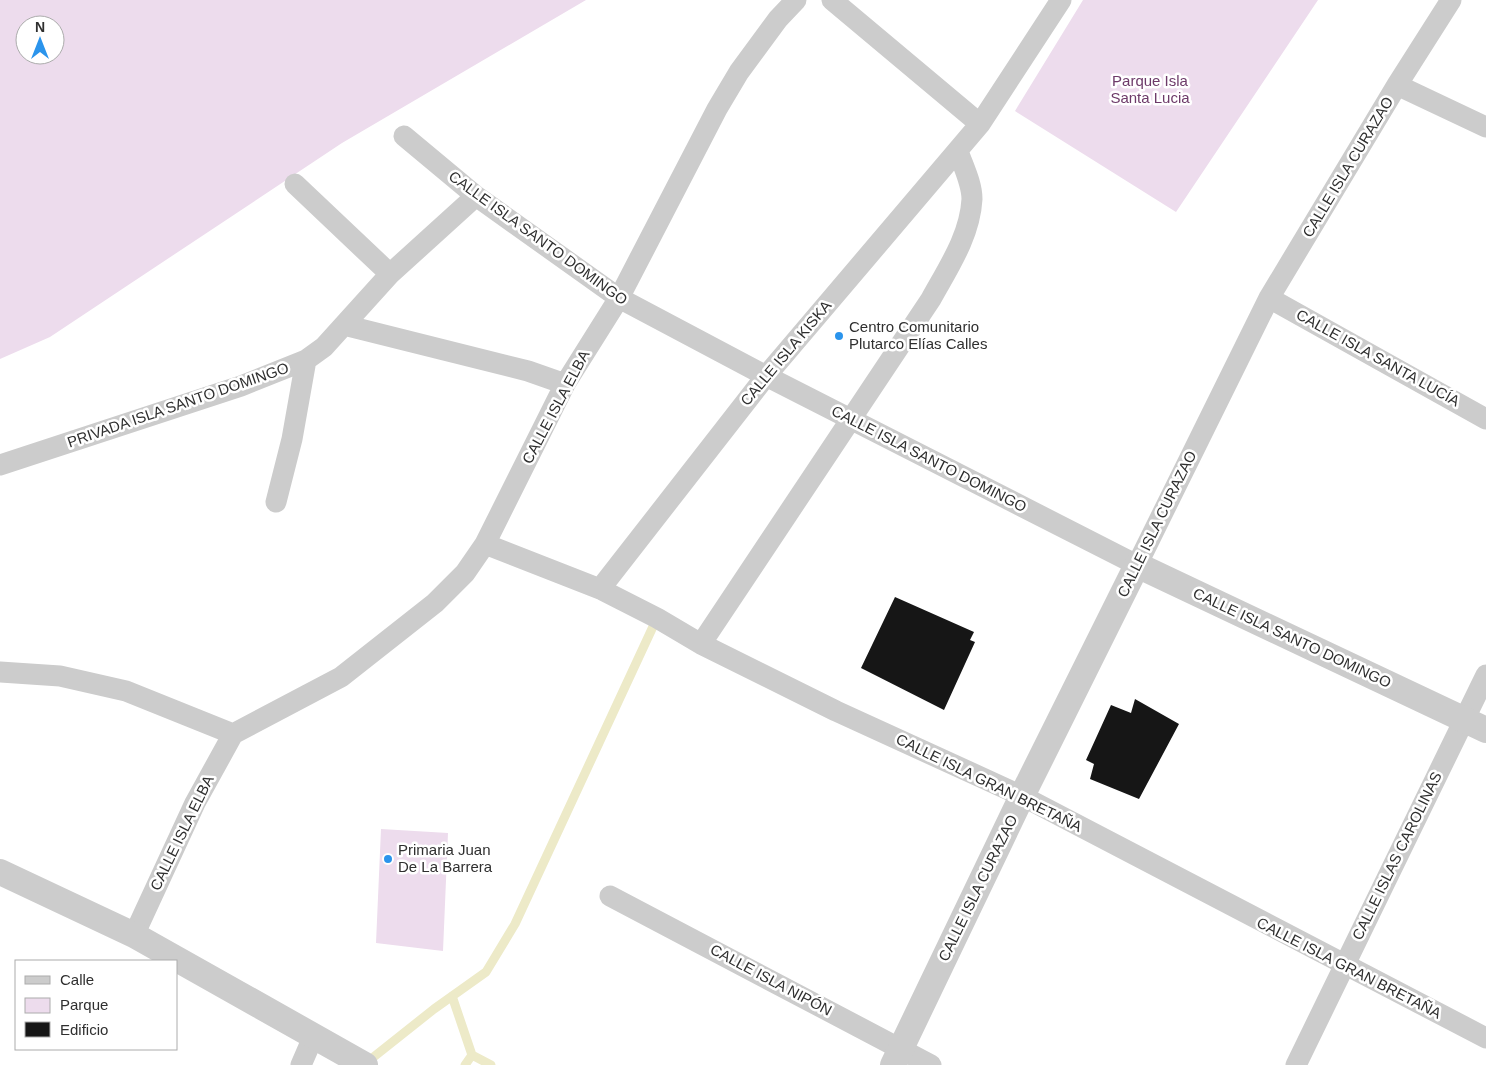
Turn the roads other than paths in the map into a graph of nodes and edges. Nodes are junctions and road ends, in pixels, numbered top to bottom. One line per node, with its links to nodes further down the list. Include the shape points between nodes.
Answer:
1 (796, 0): 13 (street, CALLE ISLA ELBA, via 739,72 717,108)
2 (832, 0): 6 (street)
3 (1061, 0): 6 (street, CALLE ISLA KISKA)
4 (1451, 0): 5 (street, CALLE ISLA CURAZAO)
5 (1397, 85): 7 (street); 14 (street, CALLE ISLA CURAZAO)
6 (980, 124): 9 (street, CALLE ISLA KISKA)
7 (1486, 127)
8 (404, 136): 11 (street, CALLE ISLA SANTO DOMINGO)
9 (958, 151): 17 (street, CALLE ISLA KISKA); 19 (street, via 972,198 961,242 931,299)
10 (295, 184): 12 (street)
11 (476, 196): 12 (street, PRIVADA ISLA SANTO DOMINGO); 13 (street, CALLE ISLA SANTO DOMINGO)
12 (390, 274): 15 (street, PRIVADA ISLA SANTO DOMINGO)
13 (618, 298): 17 (street, CALLE ISLA SANTO DOMINGO); 18 (street, CALLE ISLA ELBA)
14 (1269, 298): 20 (street, CALLE ISLA SANTA LUCÍA); 24 (street, CALLE ISLA CURAZAO)
15 (344, 325): 16 (street, PRIVADA ISLA SANTO DOMINGO, via 324,347); 18 (street, via 528,371)
16 (306, 360): 21 (street, PRIVADA ISLA SANTO DOMINGO, via 241,386); 22 (street, via 292,439)
17 (766, 376): 19 (street, CALLE ISLA SANTO DOMINGO); 25 (street, CALLE ISLA KISKA)
18 (566, 384): 23 (street, CALLE ISLA ELBA)
19 (849, 419): 24 (street, CALLE ISLA SANTO DOMINGO); 26 (street)
20 (1486, 419)
21 (0, 465)
22 (276, 502)
23 (485, 544): 25 (street, CALLE ISLA GRAN BRETAÑA); 30 (street, CALLE ISLA ELBA, via 465,573 435,603 341,677)
24 (1137, 565): 29 (street, CALLE ISLA SANTO DOMINGO); 31 (street, CALLE ISLA CURAZAO)
25 (600, 589): 26 (street, CALLE ISLA GRAN BRETAÑA)
26 (702, 644): 31 (street, CALLE ISLA GRAN BRETAÑA, via 836,711)
27 (0, 672): 30 (street, via 60,676 126,691)
28 (1486, 675): 29 (street, CALLE ISLAS CAROLINAS)
29 (1475, 724): 35 (street, CALLE ISLAS CAROLINAS)
30 (233, 734): 34 (street, CALLE ISLA ELBA, via 195,803)
31 (1022, 796): 35 (street, CALLE ISLA GRAN BRETAÑA); 38 (street, CALLE ISLA CURAZAO)
32 (0, 872): 34 (street)
33 (610, 896): 38 (street, CALLE ISLA NIPÓN)
34 (134, 935): 36 (street)
35 (1343, 965): 37 (street, CALLE ISLA GRAN BRETAÑA); 42 (street, CALLE ISLAS CAROLINAS)
36 (314, 1036): 39 (street); 40 (street)
37 (1486, 1038)
38 (896, 1057): 41 (street, CALLE ISLA NIPÓN)
39 (301, 1065)
40 (365, 1065)
41 (931, 1065)
42 (1296, 1065)

